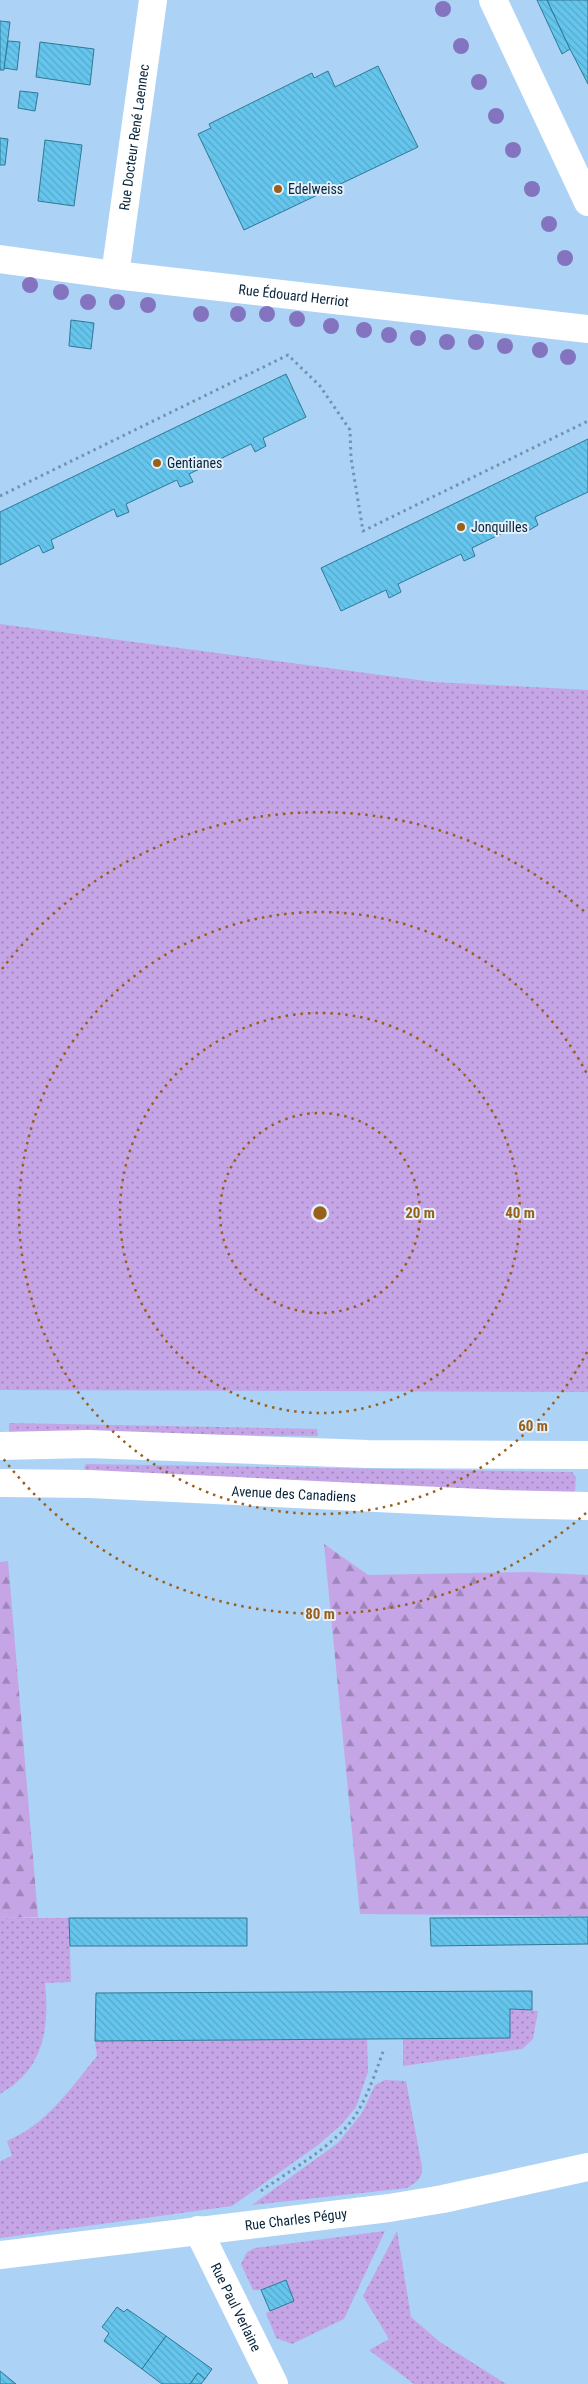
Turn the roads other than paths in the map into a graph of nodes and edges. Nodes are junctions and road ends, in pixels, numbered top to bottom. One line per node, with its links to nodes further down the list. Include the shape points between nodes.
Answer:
1 (153, 0): 5 (street, Rue Docteur René Laennec)
2 (493, 0): 3 (street)
3 (588, 202)
4 (0, 259): 5 (street, Rue Édouard Herriot)
5 (115, 275): 6 (street, Rue Édouard Herriot)
6 (588, 330)
7 (0, 1446): 8 (street, via 88,1444 368,1454)
8 (588, 1455)
9 (0, 1483): 10 (street, Avenue des Canadiens, via 90,1484)
10 (588, 1506)
11 (588, 2167): 12 (street, Rue Charles Péguy, via 434,2201)
12 (198, 2230): 13 (street, Rue Charles Péguy); 14 (street, Rue Paul Verlaine)
13 (0, 2255)
14 (274, 2384)

